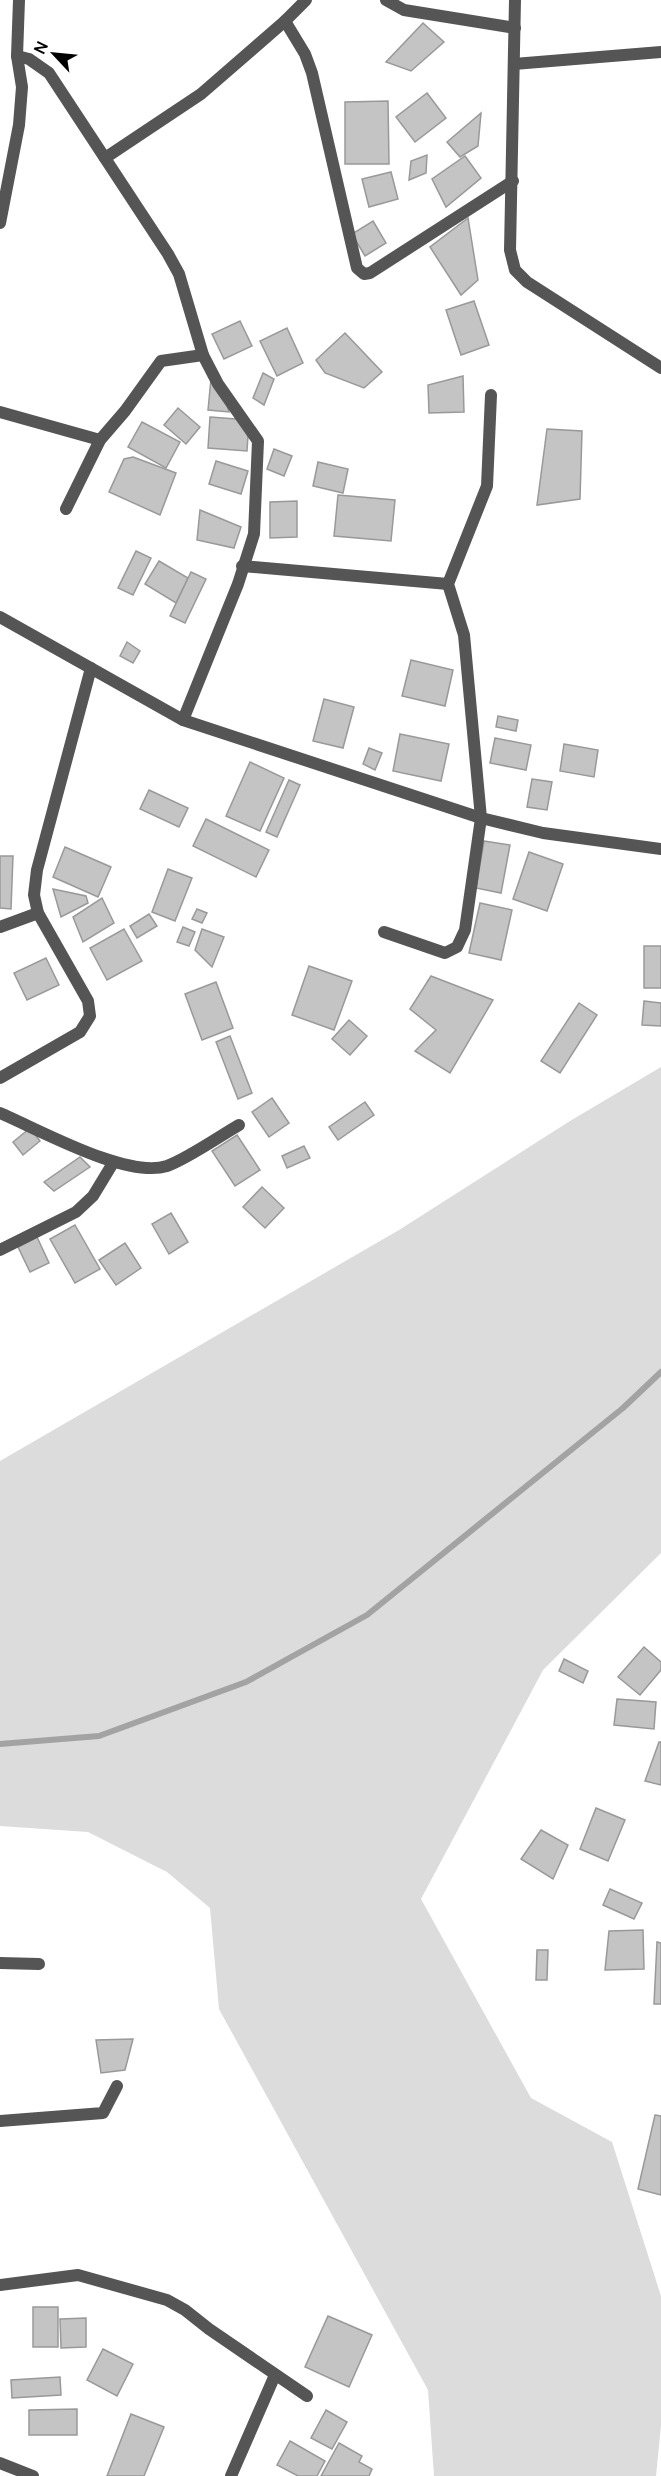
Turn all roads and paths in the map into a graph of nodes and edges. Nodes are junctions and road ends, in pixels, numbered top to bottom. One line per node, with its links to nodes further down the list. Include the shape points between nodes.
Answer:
1 (20, 0): 8 (street)
2 (306, 0): 5 (street)
3 (386, 0): 6 (street, via 404,10)
4 (515, 0): 6 (street)
5 (285, 21): 10 (street, via 201,94); 11 (street, via 312,73 357,268 364,274)
6 (515, 28): 9 (street)
7 (661, 52): 9 (street)
8 (17, 56): 10 (street, via 49,73); 12 (street, via 22,87 19,126)
9 (514, 64): 11 (street)
10 (105, 158): 13 (street, via 179,274)
11 (513, 181): 14 (street, via 510,250 515,270 527,282)
12 (0, 223)
13 (203, 355): 17 (street, via 161,361); 19 (street, via 258,441 254,534)
14 (661, 368)
15 (491, 395): 20 (street, via 487,486)
16 (0, 412): 17 (street)
17 (100, 440): 18 (street)
18 (66, 509)
19 (243, 566): 20 (street); 23 (street)
20 (448, 584): 24 (street, via 464,635)
21 (0, 617): 22 (street)
22 (91, 668): 23 (street); 26 (street, via 37,870 34,895)
23 (183, 720): 24 (street)
24 (481, 818): 25 (street, via 543,833); 28 (street, via 465,930 458,947 445,953)
25 (661, 849)
26 (38, 913): 27 (street); 29 (street, via 88,1001 90,1016 80,1032)
27 (0, 927)
28 (384, 932)
29 (0, 1078)
30 (0, 1113): 32 (street)
31 (239, 1125): 32 (street, via 169,1165 148,1170)
32 (113, 1163): 33 (street, via 93,1196 76,1212)
33 (0, 1250)
34 (0, 1963): 35 (street)
35 (39, 1964)
36 (117, 2086): 37 (street, via 103,2114)
37 (0, 2121)
38 (0, 2285): 39 (street, via 78,2275 166,2300)
39 (275, 2375): 40 (street); 43 (street)
40 (307, 2396)
41 (0, 2463): 42 (street)
42 (33, 2476)
43 (231, 2476)

